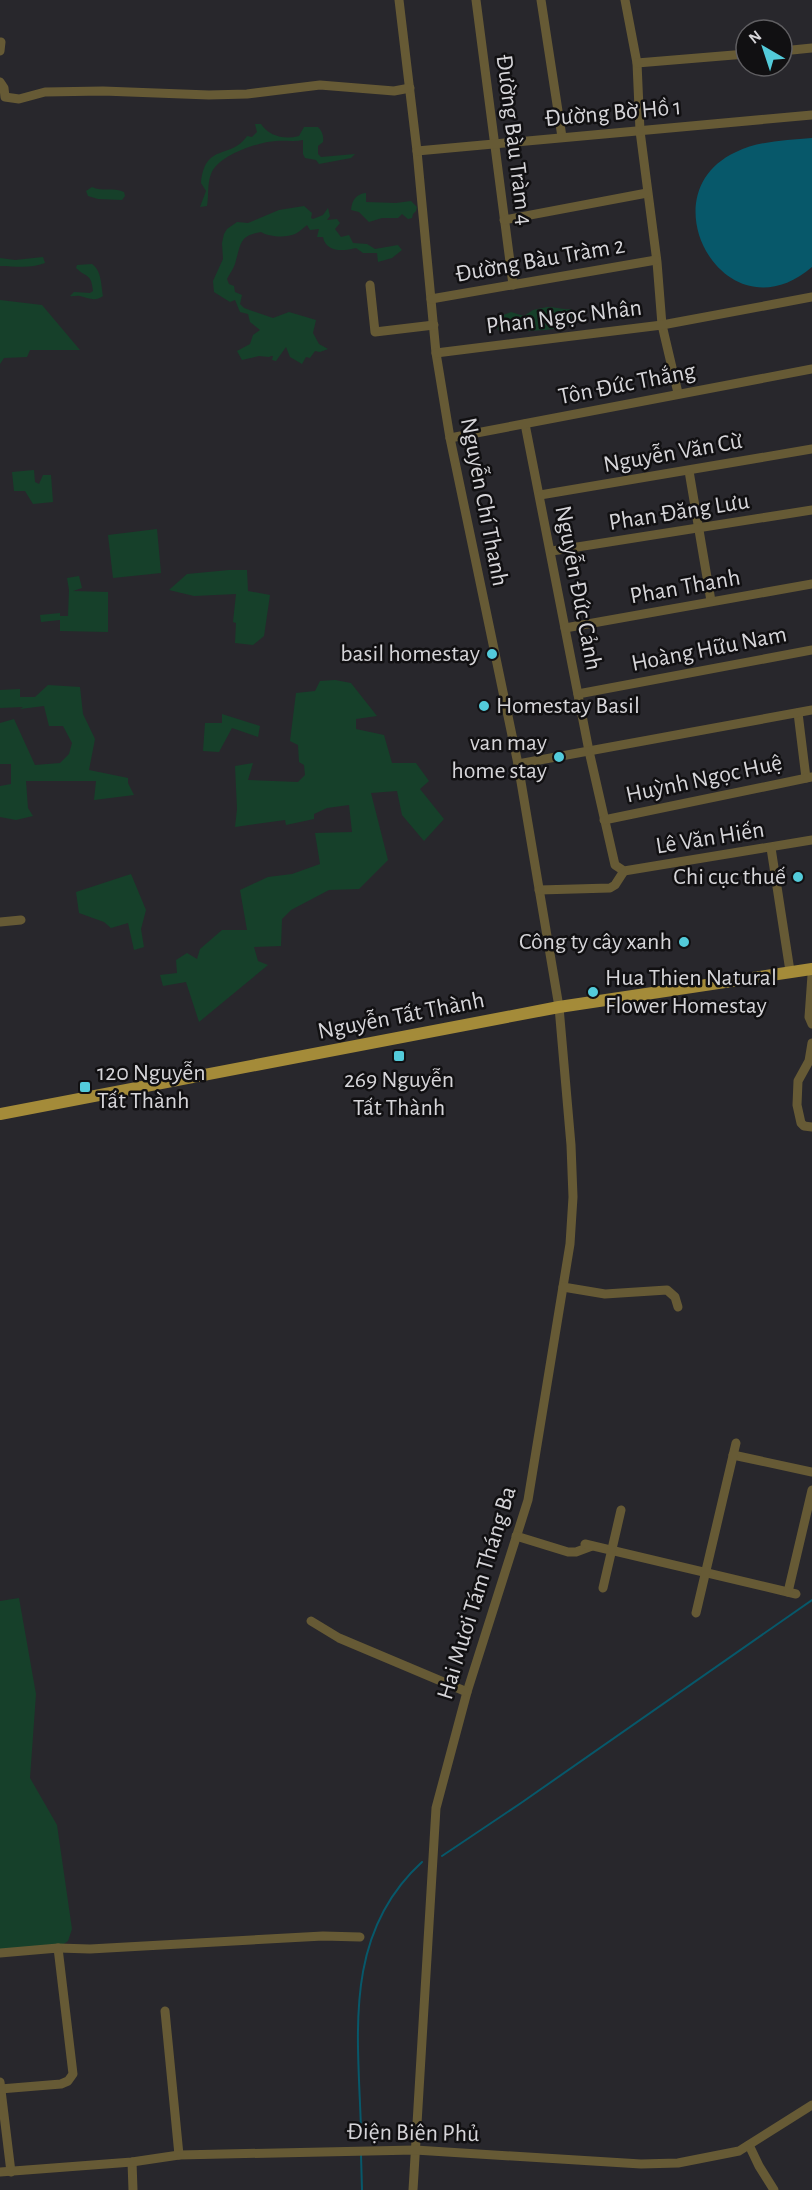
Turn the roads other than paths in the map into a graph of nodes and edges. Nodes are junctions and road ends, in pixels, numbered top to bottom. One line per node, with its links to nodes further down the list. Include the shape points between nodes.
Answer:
1 (399, 0): 12 (street, Nguyễn Chí Thanh)
2 (476, 0): 16 (street, Đường Bàu Tràm 4)
3 (541, 0): 15 (street)
4 (625, 0): 10 (street)
5 (1, 42): 8 (street)
6 (812, 48): 7 (street)
7 (794, 50)
8 (0, 51)
9 (734, 55): 10 (street)
10 (637, 63): 14 (street)
11 (0, 82): 12 (street, via 8,99 45,92 209,95 320,86 394,91)
12 (410, 88): 17 (street, Nguyễn Chí Thanh)
13 (812, 114): 14 (street, Đường Bờ Hồ 1)
14 (640, 131): 15 (street, Đường Bờ Hồ 1); 18 (street)
15 (562, 137): 16 (street, Đường Bờ Hồ 1)
16 (494, 144): 17 (street, Đường Bờ Hồ 1); 19 (street, Đường Bàu Tràm 4)
17 (417, 151): 24 (street, Nguyễn Chí Thanh)
18 (647, 193): 19 (street); 20 (street)
19 (504, 220): 22 (street, Đường Bàu Tràm 4)
20 (656, 260): 22 (street, Đường Bàu Tràm 2); 26 (street)
21 (370, 285): 25 (street, via 375,332)
22 (513, 285): 24 (street, Đường Bàu Tràm 2)
23 (812, 297): 26 (street)
24 (431, 299): 25 (street, Nguyễn Chí Thanh)
25 (434, 325): 27 (street, Nguyễn Chí Thanh)
26 (662, 325): 27 (street, Phan Ngọc Nhân); 29 (street, Phan Ngọc Nhân)
27 (436, 353): 31 (street, Nguyễn Chí Thanh)
28 (812, 369): 29 (street, Tôn Đức Thắng)
29 (678, 393): 30 (street, Tôn Đức Thắng)
30 (525, 424): 31 (street, Tôn Đức Thắng); 34 (street, Nguyễn Đức Cảnh)
31 (450, 438): 46 (street, Nguyễn Chí Thanh)
32 (812, 449): 33 (street, Nguyễn Văn Cừ)
33 (689, 471): 34 (street, Nguyễn Văn Cừ); 36 (street)
34 (540, 495): 37 (street, Nguyễn Đức Cảnh)
35 (812, 510): 36 (street, Phan Đăng Lưu)
36 (699, 528): 37 (street, Phan Đăng Lưu); 39 (street)
37 (552, 551): 40 (street, Nguyễn Đức Cảnh)
38 (812, 584): 39 (street, Phan Thanh)
39 (711, 601): 40 (street, Phan Thanh)
40 (565, 628): 42 (street, Nguyễn Đức Cảnh)
41 (812, 650): 42 (street, Hoàng Hữu Nam)
42 (578, 694): 45 (street, Nguyễn Đức Cảnh)
43 (812, 710): 44 (street)
44 (798, 713): 45 (street); 47 (street)
45 (589, 751): 46 (street); 48 (street, Nguyễn Đức Cảnh)
46 (518, 764): 53 (street, Nguyễn Chí Thanh)
47 (809, 777): 48 (street, Huỳnh Ngọc Huệ)
48 (604, 820): 51 (street, Nguyễn Đức Cảnh)
49 (812, 840): 50 (street, Lê Văn Hiến)
50 (771, 848): 52 (street, Lê Văn Hiến); 57 (street)
51 (615, 865): 52 (street, Lê Văn Hiến)
52 (624, 871): 53 (street, via 610,888)
53 (539, 890): 59 (street, Nguyễn Chí Thanh)
54 (21, 920): 55 (street)
55 (0, 922)
56 (812, 969): 57 (main road, Nguyễn Tất Thành)
57 (790, 971): 59 (main road, Nguyễn Tất Thành)
58 (812, 975): 60 (street)
59 (559, 1007): 62 (main road, Nguyễn Tất Thành); 64 (street, Hai Mươi Tám Tháng Ba, via 573,1197)
60 (812, 1024)
61 (812, 1043): 63 (street, via 809,1061 798,1081 797,1099 801,1123)
62 (0, 1114)
63 (812, 1127)
64 (563, 1287): 65 (street, via 605,1294 667,1290 675,1296); 71 (street, Hai Mươi Tám Tháng Ba, via 528,1500)
65 (678, 1307)
66 (736, 1443): 67 (street)
67 (733, 1455): 68 (street); 73 (street)
68 (812, 1473)
69 (812, 1490): 73 (street, via 792,1593)
70 (621, 1510): 72 (street)
71 (516, 1536): 72 (street, via 568,1552 588,1545); 77 (street, Hai Mươi Tám Tháng Ba)
72 (612, 1550): 73 (street); 74 (street)
73 (706, 1573): 75 (street)
74 (603, 1588)
75 (696, 1612)
76 (311, 1621): 77 (street, via 339,1638)
77 (467, 1692): 86 (street, Hai Mươi Tám Tháng Ba, via 436,1808)
78 (360, 1937): 79 (street)
79 (58, 1948): 80 (street); 83 (street, via 73,2074 61,2084)
80 (0, 1953)
81 (165, 2011): 87 (street)
82 (0, 2082): 83 (street)
83 (0, 2089): 90 (street)
84 (812, 2105): 85 (street, Điện Biên Phủ)
85 (749, 2145): 86 (street, Điện Biên Phủ, via 739,2151 678,2163 641,2164); 93 (street)
86 (415, 2150): 87 (street, Điện Biên Phủ); 92 (street, Hai Mươi Tám Tháng Ba)
87 (179, 2155): 88 (street, Điện Biên Phủ)
88 (132, 2162): 90 (street, Điện Biên Phủ); 91 (street)
89 (0, 2172): 90 (street, Điện Biên Phủ)
90 (11, 2172)
91 (133, 2190)
92 (413, 2190)
93 (774, 2190)

